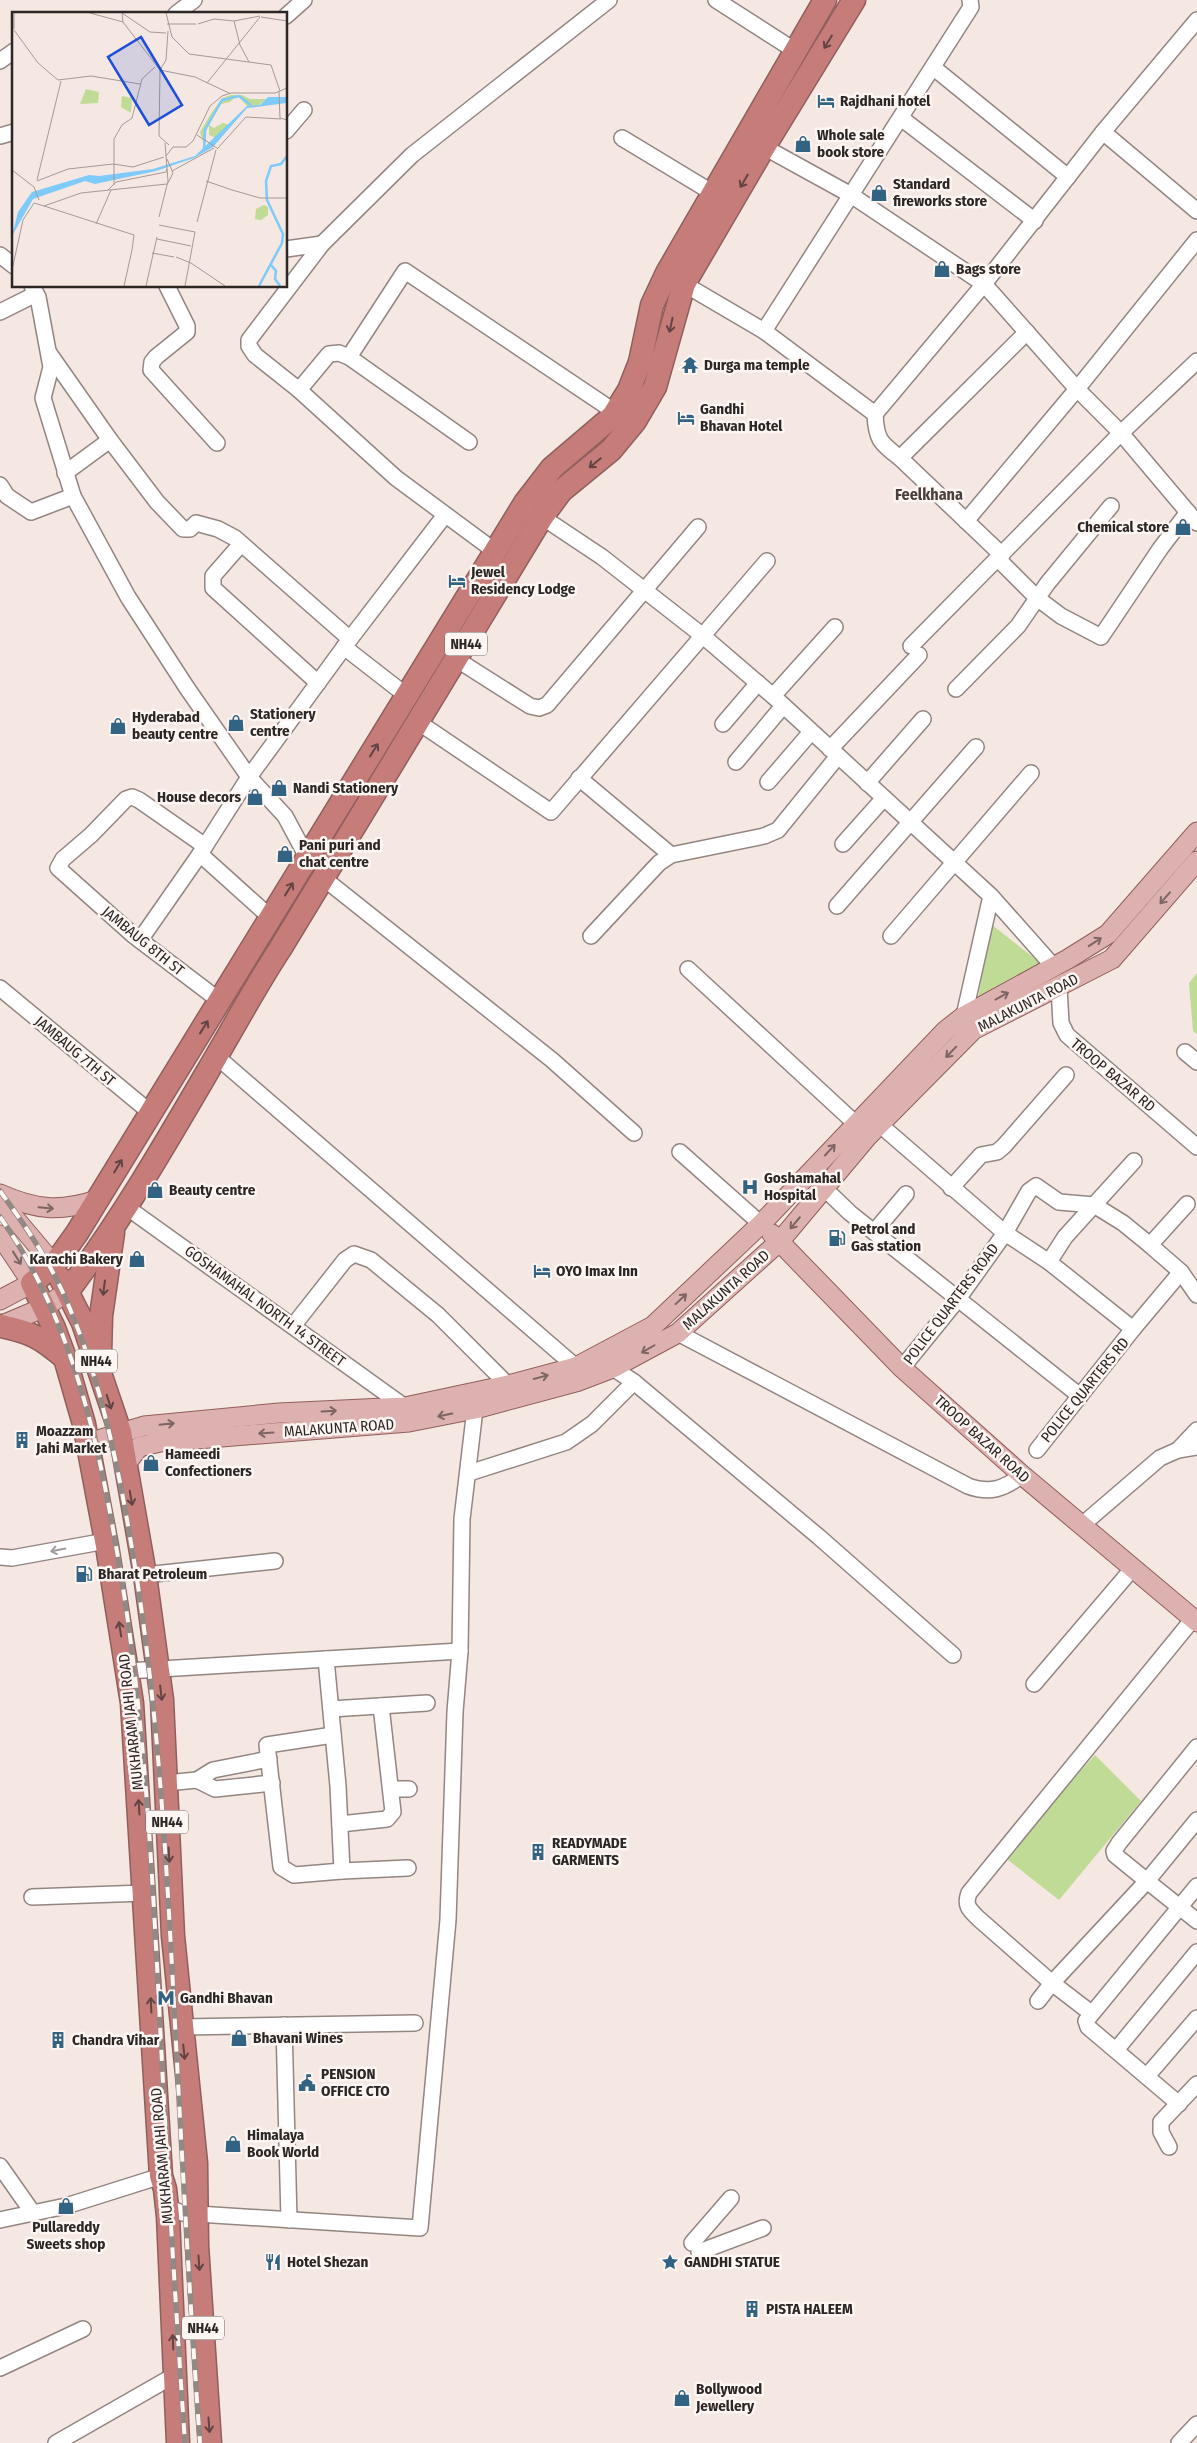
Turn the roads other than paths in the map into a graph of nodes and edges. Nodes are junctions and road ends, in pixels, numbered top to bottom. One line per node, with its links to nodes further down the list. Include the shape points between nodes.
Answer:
1 (194, 0): 8 (street)
2 (304, 0): 9 (street)
3 (609, 0): 27 (street, via 412,155)
4 (716, 0): 11 (street)
5 (825, 0): 11 (highway, NH44)
6 (854, 0): 20 (highway, NH44, one-way to 20)
7 (970, 0): 14 (street, via 971,6)
8 (179, 12)
9 (288, 14)
10 (1197, 20): 18 (street)
11 (794, 50): 22 (highway, NH44)
12 (12, 52): 13 (street)
13 (0, 61)
14 (934, 68): 16 (street); 21 (street)
15 (304, 110): 17 (street)
16 (901, 118): 23 (street); 25 (street)
17 (288, 129)
18 (1103, 132): 21 (street); 24 (street)
19 (622, 138): 22 (street)
20 (764, 147): 23 (street); 29 (highway, NH44, one-way to 29)
21 (1068, 177): 25 (street)
22 (712, 193): 41 (highway, NH44, via 652,305 640,362 630,390)
23 (851, 195): 30 (street); 34 (street)
24 (1197, 211)
25 (1036, 221): 30 (street)
26 (1197, 240): 39 (street)
27 (322, 244): 28 (street); 40 (street, via 248,340 255,355)
28 (288, 249)
29 (684, 284): 34 (street); 53 (highway, NH44, one-way to 53, via 655,387 635,421 611,450 561,492)
30 (984, 284): 35 (street); 42 (street)
31 (168, 288): 46 (street, via 187,332 152,362 151,370)
32 (34, 290): 33 (street); 36 (street)
33 (0, 312)
34 (764, 331): 42 (street)
35 (1027, 332): 39 (street); 47 (street)
36 (48, 352): 44 (street); 48 (street, via 51,367 43,398)
37 (349, 357): 40 (street, via 329,354); 41 (street, via 405,271); 45 (street)
38 (1197, 361): 43 (street)
39 (1077, 389): 43 (street); 55 (street)
40 (299, 390): 52 (street, via 396,478)
41 (615, 412): 58 (highway, NH44, via 552,468 526,502)
42 (875, 414): 47 (street, via 881,444)
43 (1121, 433): 54 (street); 59 (street)
44 (110, 440): 48 (street); 57 (street, via 156,502 183,529 190,529 196,523 204,524)
45 (469, 442)
46 (217, 443)
47 (900, 458): 55 (street)
48 (65, 472): 50 (street)
49 (0, 485): 50 (street, via 7,496 31,512)
50 (73, 496): 80 (street, via 128,597)
51 (1111, 506): 62 (street)
52 (444, 515): 58 (street); 65 (street)
53 (542, 516): 61 (street, via 602,557); 66 (highway, NH44)
54 (1193, 517): 62 (street, via 1160,549 1102,637 1061,616)
55 (966, 521): 59 (street)
56 (698, 527): 61 (street)
57 (241, 544): 65 (street); 67 (street, via 213,576 213,588)
58 (496, 552): 70 (highway, NH44)
59 (1000, 557): 62 (street); 77 (street, via 915,650)
60 (768, 561): 64 (street)
61 (644, 591): 64 (street); 66 (street, via 547,705 539,708 509,694)
62 (1037, 598): 69 (street, via 1018,626)
63 (835, 626): 71 (street)
64 (703, 636): 68 (street); 81 (street)
65 (347, 643): 67 (street); 70 (street)
66 (456, 659): 73 (highway, NH44)
67 (318, 683): 80 (street)
68 (758, 683): 71 (street); 74 (street)
69 (956, 690)
70 (408, 696): 90 (highway, NH44, one-way to 70)
71 (778, 701): 75 (street); 78 (street)
72 (923, 719): 83 (street)
73 (418, 722): 81 (street, via 551,812); 93 (highway, NH44)
74 (723, 724)
75 (811, 732): 77 (street); 82 (street)
76 (976, 747): 85 (street)
77 (834, 753): 83 (street); 89 (street, via 778,830 764,836)
78 (736, 762)
79 (1031, 773): 92 (street)
80 (249, 777): 88 (street); 90 (street, via 285,816)
81 (579, 778): 89 (street)
82 (768, 782)
83 (867, 783): 84 (street)
84 (884, 798): 85 (street); 87 (street)
85 (911, 822): 92 (street); 95 (street)
86 (1197, 832): 100 (main road, one-way to 86, via 1108,934)
87 (843, 844)
88 (202, 850): 96 (street); 99 (street); 99 (street, JAMBAUG 8TH ST, via 132,797 126,799 63,859 58,868)
89 (671, 855): 97 (street, via 659,863)
90 (308, 859): 96 (highway, NH44, one-way to 90)
91 (1197, 861): 102 (main road, MALAKUNTA ROAD, one-way to 102, via 1112,959)
92 (954, 862): 94 (street); 98 (street)
93 (322, 877): 107 (highway, NH44); 113 (street, via 552,1060)
94 (991, 896): 100 (street); 105 (street)
95 (837, 906)
96 (271, 918): 104 (highway, NH44)
97 (591, 936)
98 (891, 936)
99 (140, 940): 104 (street, JAMBAUG 8TH ST)
100 (1054, 967): 105 (main road, one-way to 100)
101 (688, 969): 111 (street)
102 (1059, 987): 105 (main road, MALAKUNTA ROAD); 114 (street, TROOP BAZAR RD, via 1061,1023 1066,1035)
103 (0, 988): 110 (street, JAMBAUG 7TH ST)
104 (220, 1001): 110 (highway, NH44, one-way to 104)
105 (968, 1023): 111 (main road, via 945,1031); 112 (main road, MALAKUNTA ROAD, one-way to 112)
106 (1185, 1052): 108 (street)
107 (216, 1056): 125 (highway, NH44); 146 (street)
108 (1197, 1062)
109 (1066, 1076): 118 (street, via 1004,1146 981,1156)
110 (151, 1113): 121 (highway, NH44, one-way to 110)
111 (860, 1118): 112 (street); 126 (main road, one-way to 111)
112 (879, 1125): 117 (main road, MALAKUNTA ROAD); 118 (street)
113 (634, 1133)
114 (1197, 1147)
115 (680, 1152): 126 (street)
116 (1134, 1161): 124 (street)
117 (824, 1188): 127 (street); 130 (main road, MALAKUNTA ROAD, one-way to 130)
118 (951, 1188): 128 (street)
119 (0, 1194): 121 (main road, one-way to 121, via 36,1207 74,1207)
120 (906, 1194): 127 (street)
121 (97, 1200): 133 (highway, NH44)
122 (0, 1201): 133 (main road)
123 (1187, 1204): 131 (street)
124 (1094, 1205): 128 (street, via 1059,1202 1036,1186 1029,1191); 131 (street); 132 (street, via 1065,1237)
125 (120, 1214): 136 (highway, NH44); 142 (street, GOSHAMAHAL NORTH 14 STREET); 149 (highway, one-way to 149, via 102,1308)
126 (760, 1224): 130 (main road, TROOP BAZAR ROAD); 146 (main road, one-way to 126, via 653,1326)
127 (874, 1232): 138 (street)
128 (1005, 1233): 132 (street, POLICE QUARTERS ROAD); 138 (street, POLICE QUARTERS ROAD)
129 (0, 1235): 135 (main road, one-way to 135)
130 (780, 1241): 144 (main road, MALAKUNTA ROAD); 148 (main road, TROOP BAZAR ROAD)
131 (1150, 1245): 134 (street)
132 (1049, 1262): 143 (street, POLICE QUARTERS ROAD)
133 (54, 1265): 135 (highway, NH44); 136 (highway, MUKHARAM JAHI ROAD)
134 (1181, 1272): 137 (street); 143 (street, POLICE QUARTERS RD)
135 (32, 1283): 139 (main road); 140 (highway, MUKHARAM JAHI ROAD / NH44)
136 (68, 1291): 140 (main road); 149 (highway, MUKHARAM JAHI ROAD / NH44)
137 (1197, 1295)
138 (958, 1299): 148 (street, POLICE QUARTERS ROAD); 152 (street)
139 (0, 1300)
140 (44, 1307): 141 (main road); 145 (highway, MUKHARAM JAHI ROAD / NH44)
141 (1, 1326): 145 (highway, via 42,1338)
142 (294, 1326): 151 (street, via 345,1260 360,1254 438,1315); 153 (street, GOSHAMAHAL NORTH 14 STREET)
143 (1133, 1329): 152 (street, POLICE QUARTERS RD)
144 (678, 1333): 147 (main road, MALAKUNTA ROAD, one-way to 147); 163 (street, via 968,1486 994,1491)
145 (65, 1358): 157 (highway, MUKHARAM JAHI ROAD / NH44)
146 (576, 1367): 151 (main road, one-way to 146)
147 (613, 1368): 150 (street); 154 (main road, MALAKUNTA ROAD, via 579,1381)
148 (902, 1368): 163 (main road, TROOP BAZAR ROAD)
149 (99, 1371): 156 (highway, MUKHARAM JAHI ROAD / NH44, one-way to 156)
150 (634, 1382): 162 (street, via 592,1424 566,1442); 172 (street)
151 (508, 1386): 153 (main road)
152 (1080, 1396): 159 (street, POLICE QUARTERS RD)
153 (405, 1407): 156 (main road, one-way to 153, via 144,1426 279,1413)
154 (476, 1409): 161 (main road, MALAKUNTA ROAD, one-way to 161, via 408,1422 160,1442 138,1446); 162 (street)
155 (1197, 1430): 160 (street)
156 (120, 1432): 157 (main road); 161 (highway, MUKHARAM JAHI ROAD / NH44)
157 (88, 1443): 165 (highway, MUKHARAM JAHI ROAD / NH44)
158 (1197, 1447): 160 (street)
159 (1037, 1450)
160 (1178, 1450): 164 (street, via 1160,1458)
161 (126, 1465): 169 (highway, MUKHARAM JAHI ROAD / NH44, one-way to 169)
162 (469, 1472): 171 (street, via 462,1519)
163 (1022, 1475): 164 (main road, TROOP BAZAR ROAD)
164 (1082, 1525): 168 (main road, TROOP BAZAR ROAD)
165 (106, 1541): 166 (street, one-way to 166, via 12,1558); 175 (highway, MUKHARAM JAHI ROAD / NH44, one-way to 165)
166 (0, 1557)
167 (275, 1561): 169 (street)
168 (1133, 1568): 170 (main road, TROOP BAZAR ROAD); 176 (street)
169 (145, 1575): 174 (highway, MUKHARAM JAHI ROAD / NH44)
170 (1195, 1620): 199 (street, via 969,1893 968,1908)
171 (460, 1651): 173 (street); 218 (street, via 448,1920 420,2228)
172 (953, 1655)
173 (326, 1659): 174 (street); 179 (street)
174 (158, 1668): 175 (street); 184 (highway, MUKHARAM JAHI ROAD / NH44, one-way to 184)
175 (127, 1671): 194 (highway, MUKHARAM JAHI ROAD / NH44, one-way to 175, via 132,1703)
176 (1034, 1684)
177 (427, 1703): 178 (street)
178 (380, 1706): 179 (street); 186 (street)
179 (331, 1709): 180 (street)
180 (333, 1735): 182 (street, via 267,1745); 189 (street)
181 (1197, 1747): 192 (street, via 1114,1851)
182 (269, 1759): 183 (street, via 212,1770); 185 (street)
183 (197, 1780): 184 (street); 185 (street, via 216,1789)
184 (166, 1783): 205 (highway, MUKHARAM JAHI ROAD / NH44, one-way to 205, via 173,1936)
185 (272, 1783): 191 (street, via 281,1867 294,1876)
186 (391, 1789): 187 (street); 189 (street, via 393,1812 387,1819)
187 (410, 1789)
188 (1197, 1820): 192 (street)
189 (340, 1824): 191 (street)
190 (408, 1868): 191 (street)
191 (342, 1871)
192 (1146, 1881): 196 (street); 199 (street)
193 (1197, 1886): 196 (street)
194 (144, 1892): 195 (street); 212 (highway, MUKHARAM JAHI ROAD / NH44, one-way to 194)
195 (32, 1896)
196 (1180, 1906): 197 (street); 201 (street)
197 (1197, 1922)
198 (1197, 1952): 206 (street)
199 (1052, 1983): 200 (street); 201 (street)
200 (1038, 2001)
201 (1091, 2013): 206 (street, via 1086,2024)
202 (1197, 2018): 207 (street)
203 (415, 2022): 204 (street)
204 (284, 2025): 205 (street); 218 (street)
205 (182, 2027): 216 (highway, MUKHARAM JAHI ROAD / NH44, one-way to 216)
206 (1116, 2050): 207 (street)
207 (1147, 2076): 209 (street)
208 (1197, 2084): 209 (street)
209 (1179, 2104): 210 (street, via 1161,2122 1161,2132)
210 (1169, 2146)
211 (0, 2166): 215 (street)
212 (161, 2176): 214 (highway, MUKHARAM JAHI ROAD / NH44); 215 (street)
213 (731, 2198): 219 (street, via 696,2248)
214 (167, 2207): 216 (street, via 182,2213); 220 (highway, MUKHARAM JAHI ROAD / NH44)
215 (33, 2213): 217 (street)
216 (198, 2214): 218 (street); 220 (street, via 183,2221); 227 (highway, MUKHARAM JAHI ROAD / NH44, one-way to 227)
217 (0, 2220)
218 (289, 2220)
219 (763, 2228)
220 (170, 2248): 223 (highway, MUKHARAM JAHI ROAD / NH44, one-way to 220)
221 (84, 2329): 222 (street)
222 (0, 2368)
223 (175, 2375): 225 (street); 226 (highway, MUKHARAM JAHI ROAD / NH44)
224 (1197, 2424): 228 (street)
225 (56, 2443)
226 (178, 2443)
227 (210, 2443)
228 (1179, 2443)

